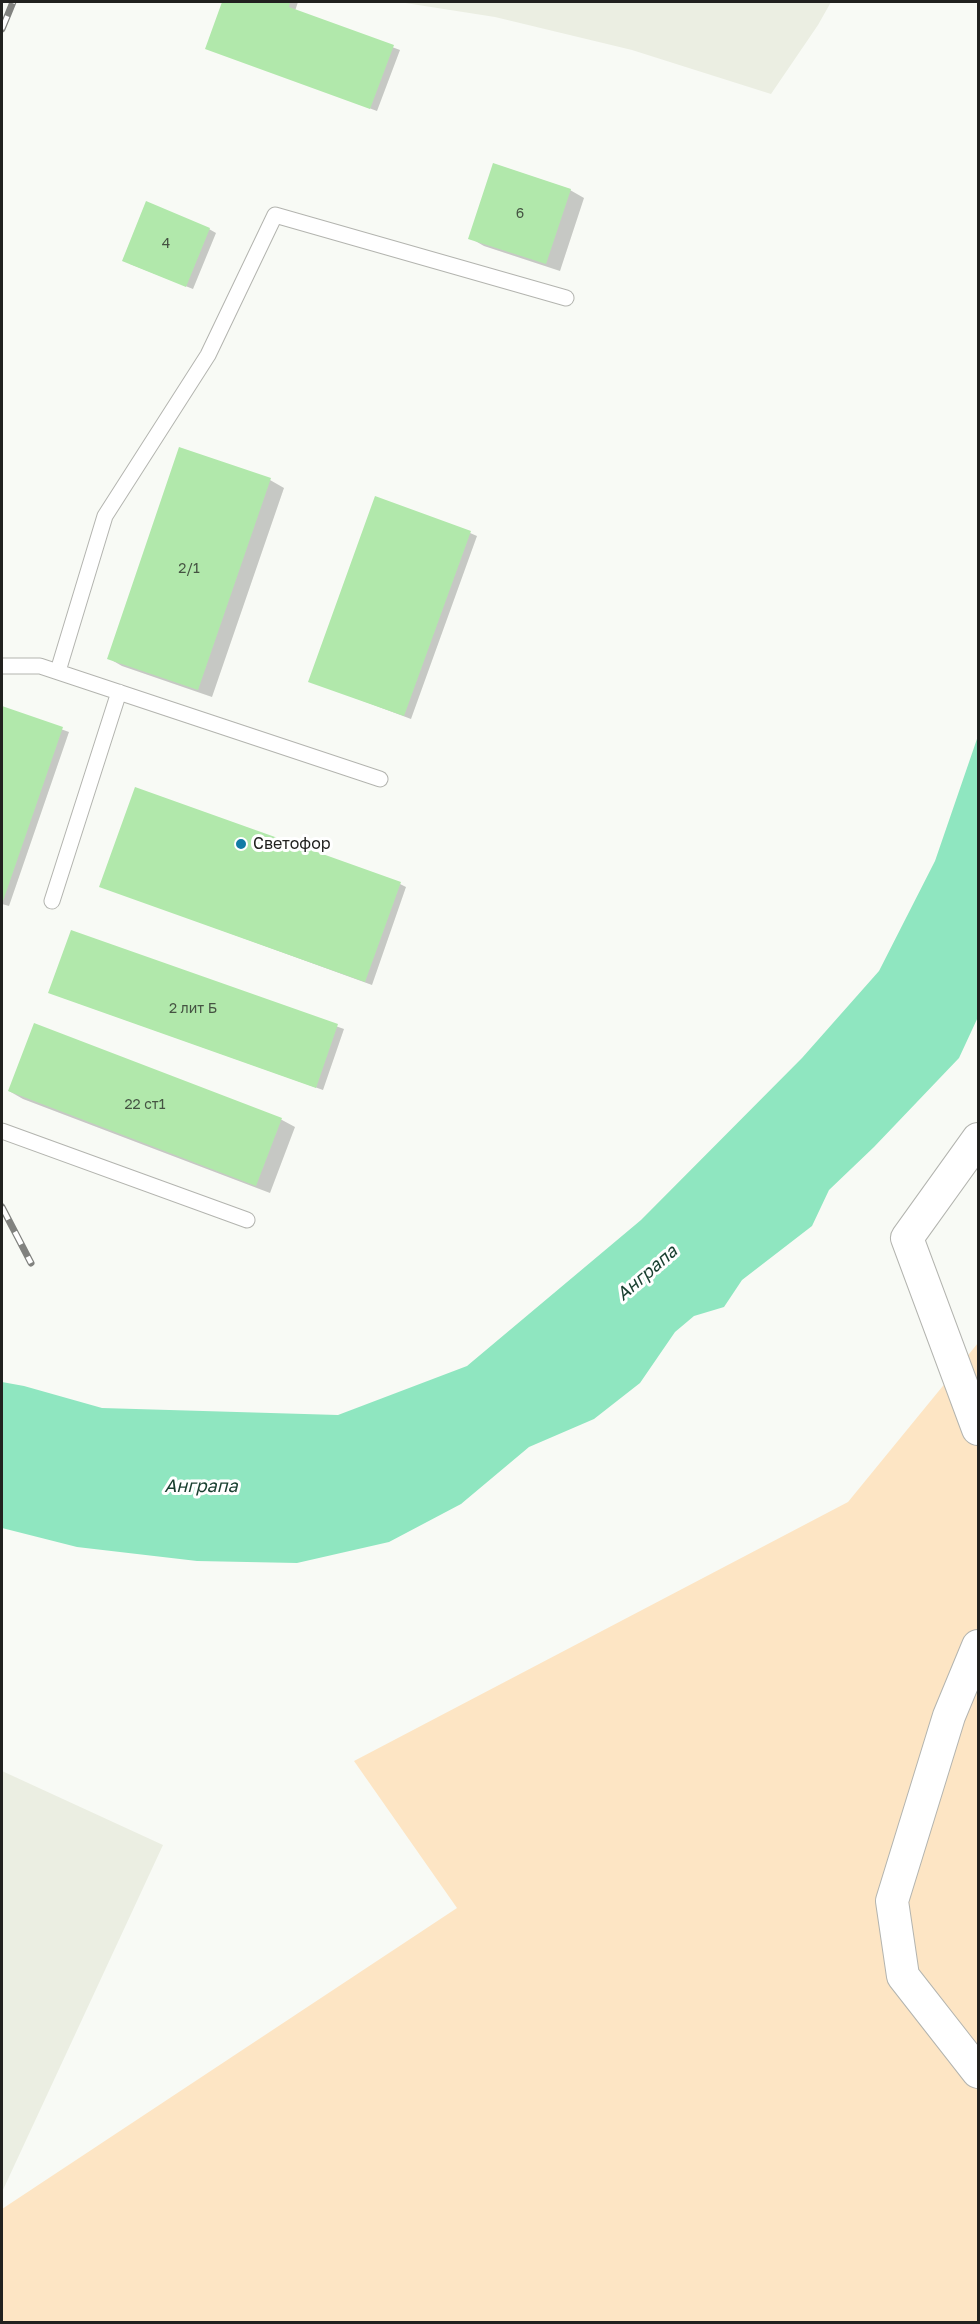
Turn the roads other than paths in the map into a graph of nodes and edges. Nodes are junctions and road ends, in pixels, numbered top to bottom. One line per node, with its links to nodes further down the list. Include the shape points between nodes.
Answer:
1 (566, 298): 3 (lane, via 275,215 208,355 105,516)
2 (2, 666): 3 (lane, via 40,666)
3 (58, 671): 4 (lane)
4 (119, 692): 5 (lane); 6 (lane)
5 (380, 779)
6 (52, 901)
7 (2, 1131): 9 (lane)
8 (978, 1139): 10 (street, via 907,1238)
9 (248, 1220)
10 (978, 1429)
11 (978, 1646): 12 (street, via 949,1716 892,1901 903,1976)
12 (978, 2072)

